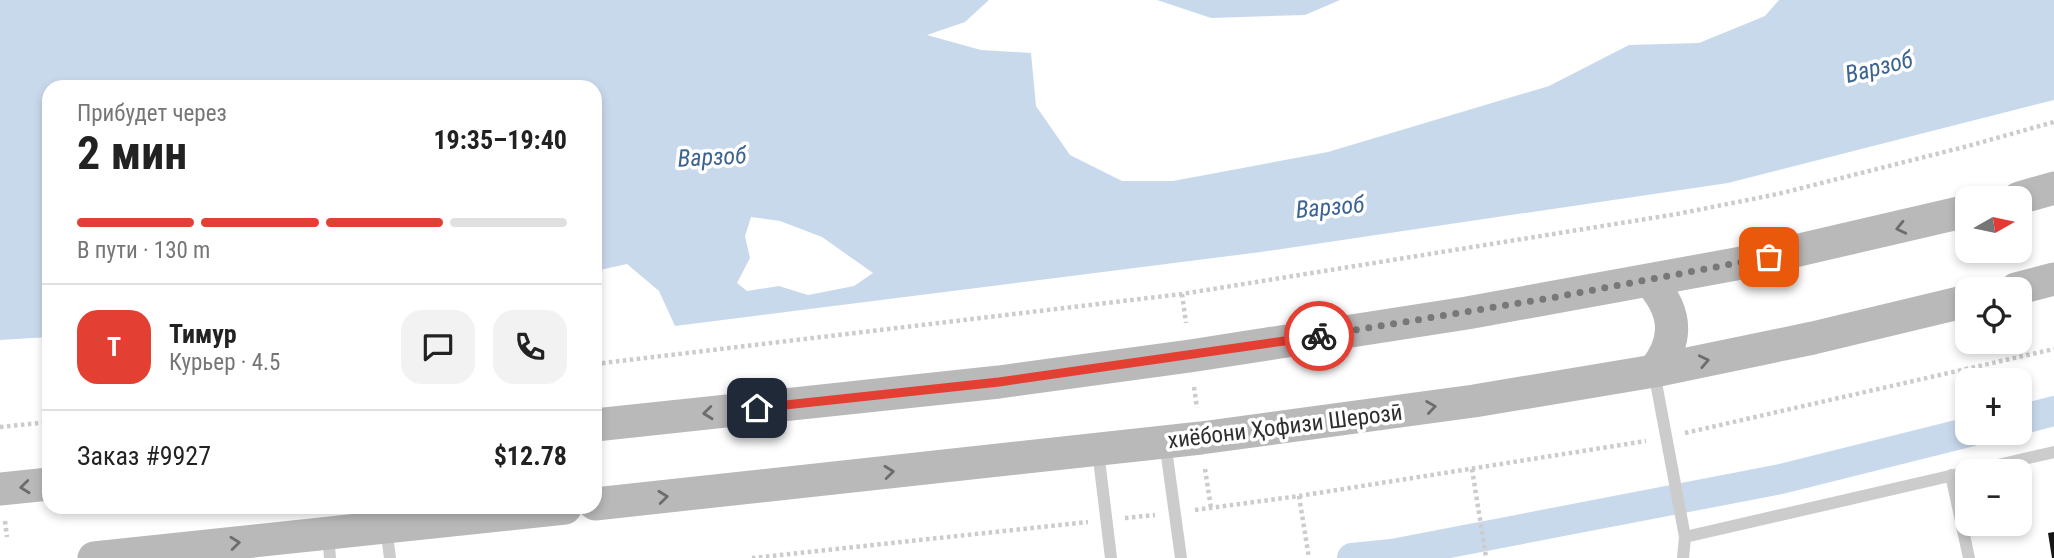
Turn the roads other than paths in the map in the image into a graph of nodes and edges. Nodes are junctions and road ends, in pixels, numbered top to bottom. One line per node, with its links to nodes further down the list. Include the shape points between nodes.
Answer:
1 (2054, 188): 2 (main road)
2 (2032, 194)
3 (1955, 214): 5 (main road, one-way to 5)
4 (2054, 279): 6 (main road)
5 (1648, 280): 8 (main road, via 1666,303 1672,334); 9 (main road, one-way to 9, via 1467,313 1081,371)
6 (2032, 285)
7 (1955, 304): 8 (main road, хиёбони Ҳофизи Шерозӣ, one-way to 7)
8 (1654, 371): 10 (main road, хиёбони Ҳофизи Шерозӣ, one-way to 8, via 1474,401); 20 (lane)
9 (602, 424)
10 (1165, 442): 11 (main road, хиёбони Ҳофизи Шерозӣ); 23 (lane)
11 (1098, 449): 17 (main road, хиёбони Ҳофизи Шерозӣ, one-way to 11); 25 (lane)
12 (2054, 452): 13 (lane)
13 (2023, 459)
14 (1955, 474): 15 (lane)
15 (1951, 475): 20 (lane); 27 (lane)
16 (42, 487): 18 (main road, one-way to 18)
17 (602, 503)
18 (3, 505)
19 (535, 514): 21 (main road)
20 (1685, 537): 26 (lane)
21 (388, 543): 22 (main road)
22 (329, 546): 24 (main road, one-way to 22)
23 (1180, 553)
24 (94, 558)
25 (1111, 558)
26 (1684, 558)
27 (1969, 558)

